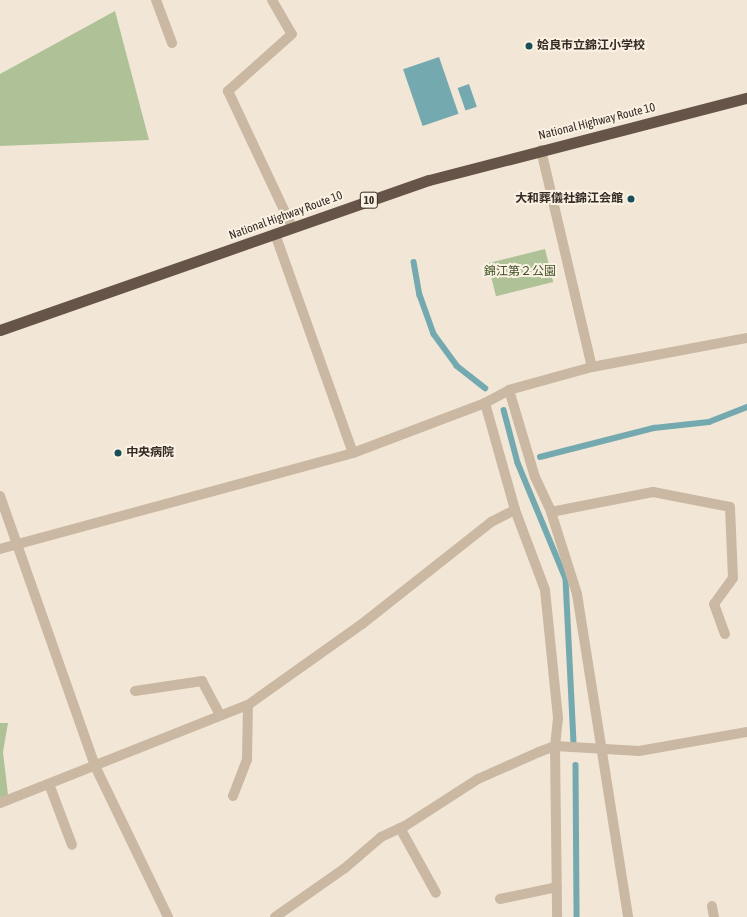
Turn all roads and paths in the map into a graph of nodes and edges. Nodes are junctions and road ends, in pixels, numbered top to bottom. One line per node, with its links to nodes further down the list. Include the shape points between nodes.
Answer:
1 (156, 0): 3 (street)
2 (272, 0): 6 (street, via 292,34 228,92)
3 (172, 43)
4 (747, 98): 5 (highway, National Highway Route 10 / 10)
5 (541, 150): 6 (highway, National Highway Route 10 / 10, via 429,180); 10 (street)
6 (292, 227): 7 (highway, National Highway Route 10 / 10)
7 (275, 234): 8 (highway, National Highway Route 10 / 10); 13 (street)
8 (0, 330)
9 (747, 338): 10 (street)
10 (592, 367): 11 (street)
11 (509, 390): 12 (street); 16 (street, via 535,477)
12 (485, 403): 13 (street); 15 (street)
13 (353, 453): 17 (street)
14 (0, 496): 17 (street)
15 (515, 510): 21 (street, via 492,522 362,624); 24 (street, via 545,590 558,718)
16 (551, 512): 19 (street, via 652,492 730,507 733,578 714,604); 25 (street, via 577,594)
17 (16, 546): 18 (street); 26 (street)
18 (0, 549)
19 (725, 634)
20 (135, 691): 22 (street, via 202,681)
21 (248, 705): 22 (street); 28 (street, via 247,760)
22 (220, 715): 26 (street)
23 (747, 732): 25 (street, via 639,751)
24 (555, 746): 25 (street); 30 (street, via 478,779); 32 (street)
25 (603, 748): 39 (street)
26 (95, 766): 27 (street); 36 (street)
27 (49, 784): 29 (street); 31 (street)
28 (233, 796)
29 (0, 803)
30 (400, 828): 33 (street); 37 (street, via 381,837 345,868)
31 (72, 845)
32 (557, 887): 34 (street); 38 (street)
33 (436, 893)
34 (500, 900)
35 (712, 906): 40 (street)
36 (168, 917)
37 (275, 917)
38 (557, 917)
39 (628, 917)
40 (714, 917)

